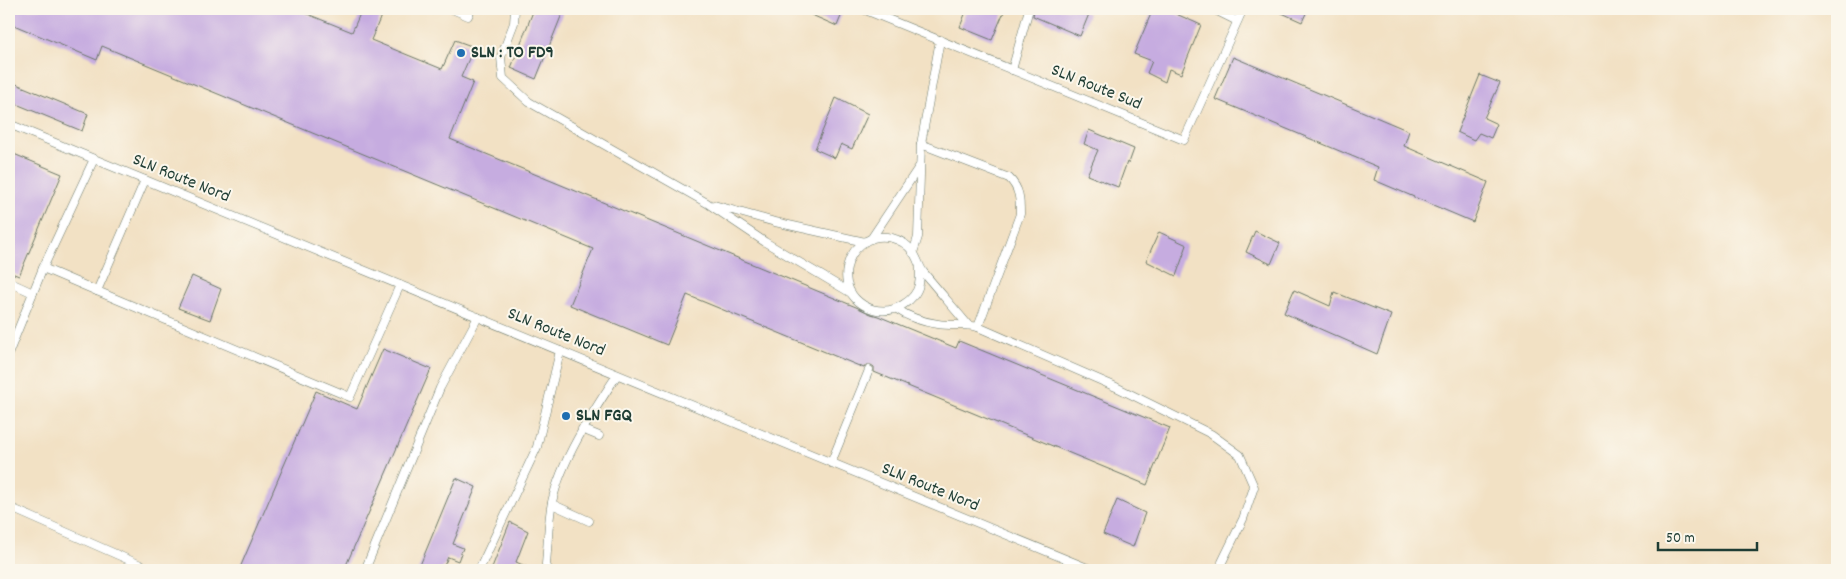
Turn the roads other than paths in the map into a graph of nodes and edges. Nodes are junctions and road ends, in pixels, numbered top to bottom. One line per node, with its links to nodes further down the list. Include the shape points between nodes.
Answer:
1 (452, 9): 2 (lane, via 468,16)
2 (471, 9)
3 (515, 9): 16 (lane, via 514,23 501,57 503,78 529,102)
4 (862, 9): 9 (lane, SLN Route Sud)
5 (1029, 9): 10 (lane)
6 (1213, 9): 8 (lane)
7 (1242, 9): 8 (lane, SLN Route Sud)
8 (1237, 21): 10 (lane, SLN Route Sud, via 1184,140)
9 (940, 40): 10 (lane, SLN Route Sud); 12 (lane)
10 (1012, 70)
11 (9, 124): 13 (lane, SLN Route Nord)
12 (921, 144): 14 (lane); 29 (lane, via 1009,178 1017,186 1020,214)
13 (94, 159): 15 (lane, SLN Route Nord); 19 (lane)
14 (919, 167): 17 (lane); 18 (lane, via 918,230)
15 (145, 180): 22 (lane, SLN Route Nord); 23 (lane)
16 (707, 203): 17 (lane, via 775,222); 25 (lane)
17 (868, 240): 18 (lane, via 880,237 899,240); 25 (lane, via 856,249 846,270)
18 (914, 252): 20 (lane)
19 (43, 268): 23 (lane); 24 (lane)
20 (920, 268): 26 (lane, via 919,285 911,300); 28 (lane)
21 (9, 282): 24 (lane)
22 (400, 285): 23 (lane, via 350,398); 27 (lane, SLN Route Nord)
23 (97, 291)
24 (33, 293): 30 (lane)
25 (851, 293): 26 (lane, via 866,307 887,316)
26 (897, 309): 28 (lane, via 906,315 938,324)
27 (478, 317): 31 (lane, SLN Route Nord); 43 (lane, via 440,388)
28 (968, 325): 29 (lane)
29 (978, 327): 40 (lane, via 1137,396 1211,434 1240,455 1254,487 1243,520)
30 (9, 352)
31 (560, 352): 33 (lane, SLN Route Nord); 44 (lane, via 537,447)
32 (869, 370): 36 (lane)
33 (617, 375): 34 (lane); 36 (lane, SLN Route Nord)
34 (582, 429): 35 (lane); 37 (lane, via 556,487)
35 (599, 436)
36 (832, 463): 46 (lane, SLN Route Nord)
37 (552, 504): 39 (lane); 45 (lane)
38 (9, 507): 41 (lane)
39 (589, 521)
40 (1222, 562)
41 (142, 568): 42 (lane)
42 (152, 570)
43 (365, 570)
44 (479, 570)
45 (548, 570)
46 (1092, 570)

